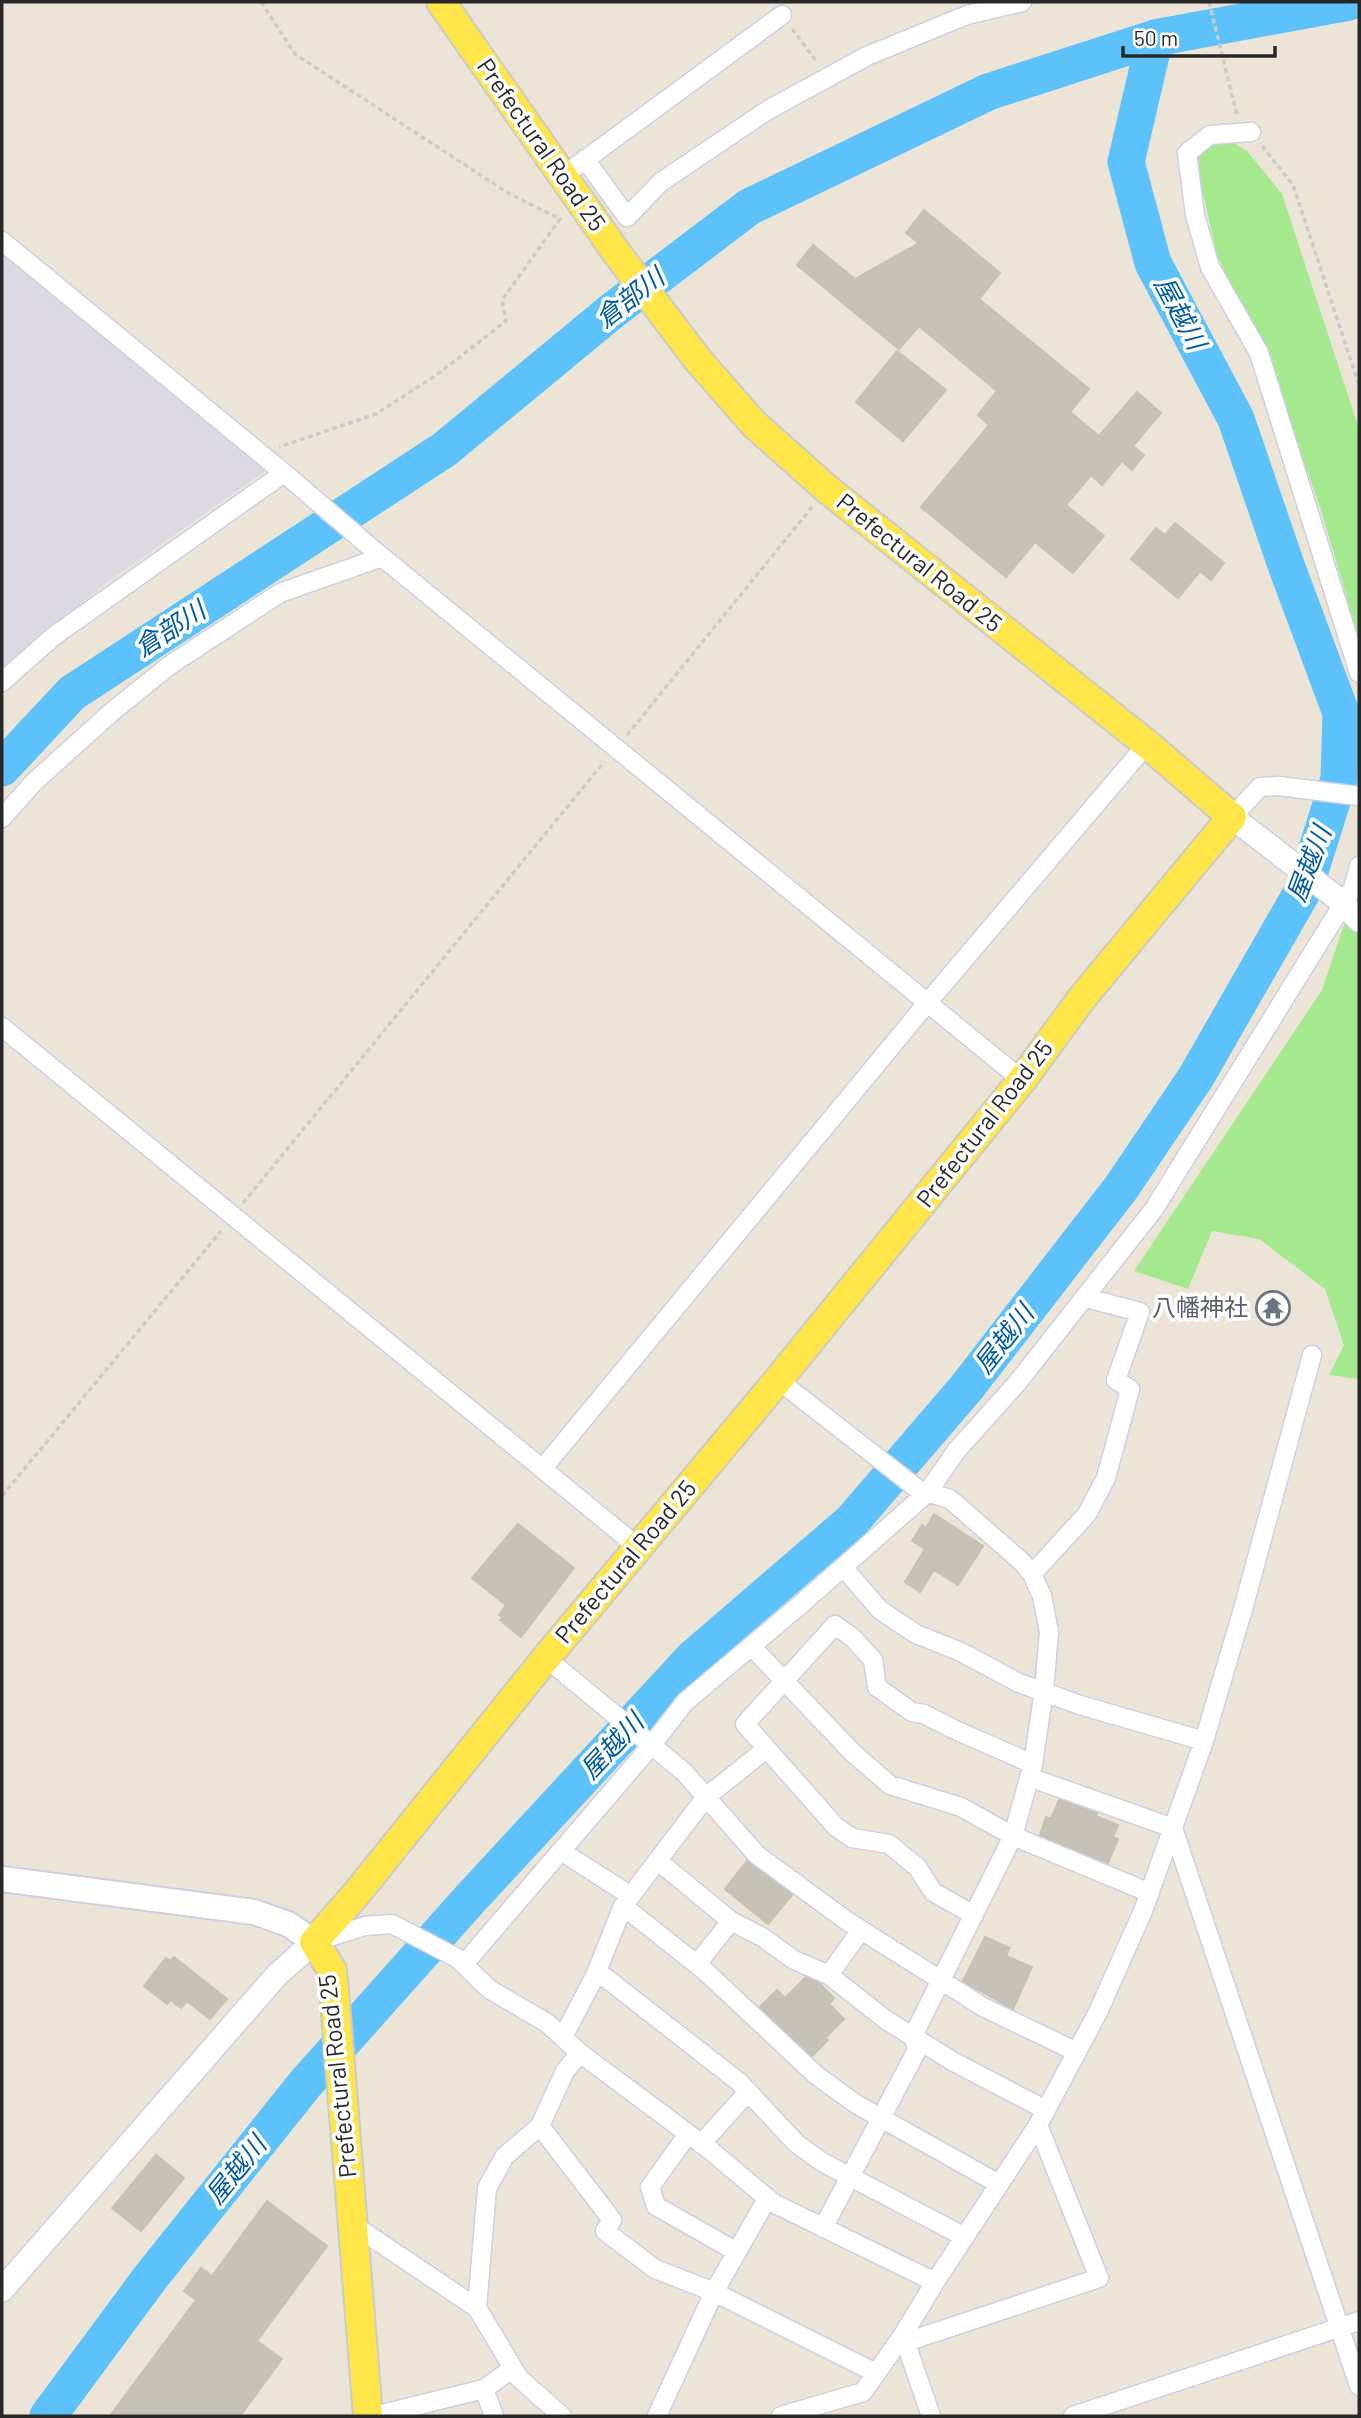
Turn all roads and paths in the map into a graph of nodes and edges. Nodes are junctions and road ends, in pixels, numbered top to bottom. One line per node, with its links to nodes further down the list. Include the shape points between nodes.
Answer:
1 (261, 2): 12 (path, via 295,54 508,193 560,219 502,300 506,321 376,414)
2 (441, 2): 9 (main road, Prefectural Road 25)
3 (1022, 2): 6 (street, via 967,15)
4 (1209, 2): 7 (path, via 1236,113)
5 (782, 15): 6 (path); 8 (street)
6 (828, 77): 8 (street, via 768,110 661,182 627,217)
7 (1251, 132): 11 (path, via 1293,185); 16 (street, via 1210,135 1187,153 1195,215 1210,267 1259,353)
8 (585, 159): 9 (street)
9 (563, 176): 14 (main road, Prefectural Road 25, via 698,360 754,424)
10 (2, 241): 13 (street)
11 (1359, 385)
12 (274, 448)
13 (284, 473): 15 (street); 17 (street, via 54,636)
14 (827, 489): 18 (main road, Prefectural Road 25); 19 (path)
15 (379, 555): 19 (street); 22 (street, via 281,593 170,665 33,783)
16 (1359, 673)
17 (2, 682)
18 (1147, 744): 21 (main road, Prefectural Road 25); 25 (street)
19 (616, 748): 25 (street); 28 (path)
20 (1359, 796): 21 (street, via 1260,786)
21 (1232, 817): 24 (street); 27 (main road, Prefectural Road 25, via 1082,998)
22 (2, 818)
23 (1359, 866): 24 (street)
24 (1347, 908): 29 (street, via 1154,1209)
25 (928, 1002): 27 (street); 32 (street)
26 (2, 1027): 28 (street)
27 (1022, 1080): 31 (main road, Prefectural Road 25)
28 (233, 1216): 32 (street); 34 (path)
29 (1086, 1298): 33 (street); 37 (street, via 1140,1311 1116,1380 1130,1390 1106,1478 1087,1514)
30 (1312, 1355): 42 (street)
31 (778, 1380): 33 (street); 35 (main road, Prefectural Road 25)
32 (543, 1468): 35 (street)
33 (923, 1492): 36 (street); 37 (street, via 950,1499)
34 (2, 1496)
35 (638, 1547): 39 (main road, Prefectural Road 25)
36 (843, 1567): 38 (street); 41 (street, via 880,1610 916,1633)
37 (1032, 1574): 41 (street, via 1049,1632)
38 (751, 1646): 40 (street); 43 (street, via 685,1702)
39 (546, 1658): 43 (street); 57 (main road, Prefectural Road 25)
40 (785, 1680): 44 (street, via 745,1724); 45 (street, via 835,1625 873,1660 877,1687 912,1712); 48 (street, via 890,1786 961,1807)
41 (1044, 1692): 42 (street); 45 (street)
42 (1203, 1741): 47 (street)
43 (647, 1743): 46 (street, via 684,1772); 49 (street)
44 (765, 1750): 46 (street); 54 (street, via 836,1827 852,1838 889,1844 918,1867 933,1892)
45 (1031, 1770): 47 (street); 48 (street)
46 (706, 1797): 50 (street); 56 (street, via 757,1855)
47 (1173, 1828): 52 (street); 84 (street)
48 (1013, 1836): 52 (street); 54 (street)
49 (561, 1851): 53 (street); 58 (street)
50 (658, 1861): 53 (street); 55 (street)
51 (2, 1879): 57 (main road, via 254,1912 288,1924)
52 (1150, 1893): 65 (street)
53 (627, 1901): 59 (street); 60 (street)
54 (974, 1915): 62 (street)
55 (731, 1921): 59 (street); 61 (street, via 794,1960)
56 (862, 1930): 61 (street); 62 (street)
57 (314, 1942): 58 (street, via 365,1926 392,1924); 75 (main road, Prefectural Road 25, via 332,1970); 80 (street, via 277,1975)
58 (461, 1961): 64 (street, via 489,1989)
59 (697, 1964): 68 (street, via 816,2074)
60 (597, 1971): 64 (street); 67 (street)
61 (829, 1975): 63 (street)
62 (942, 1981): 63 (street); 65 (street, via 983,2007)
63 (913, 2036): 68 (street, via 917,2050); 69 (street)
64 (563, 2037): 66 (street)
65 (1077, 2052): 69 (street)
66 (580, 2053): 70 (street, via 565,2071); 71 (street)
67 (748, 2092): 71 (street); 72 (street, via 797,2144)
68 (881, 2118): 72 (street); 73 (street)
69 (1042, 2118): 73 (street); 85 (street, via 1099,2278)
70 (540, 2126): 81 (street, via 612,2220 605,2231 655,2269); 82 (street, via 505,2156 487,2188)
71 (694, 2139): 74 (street); 78 (street, via 650,2187 656,2206)
72 (850, 2177): 76 (street); 77 (street)
73 (999, 2184): 77 (street)
74 (767, 2199): 76 (street); 78 (street)
75 (352, 2224): 82 (street); 90 (main road, Prefectural Road 25)
76 (823, 2228): 79 (street)
77 (965, 2237): 79 (street)
78 (737, 2252): 81 (street)
79 (935, 2282): 85 (street)
80 (2, 2290)
81 (714, 2291): 87 (street); 94 (street)
82 (477, 2308): 86 (street)
83 (1359, 2320): 84 (street)
84 (1340, 2327): 88 (street); 97 (street)
85 (904, 2339): 87 (street); 96 (street)
86 (513, 2368): 89 (street); 93 (street)
87 (876, 2372): 95 (street, via 863,2392)
88 (1359, 2386)
89 (484, 2389): 91 (street); 92 (street)
90 (368, 2416)
91 (374, 2416)
92 (494, 2416)
93 (562, 2416)
94 (657, 2416)
95 (781, 2416)
96 (931, 2416)
97 (1073, 2416)

